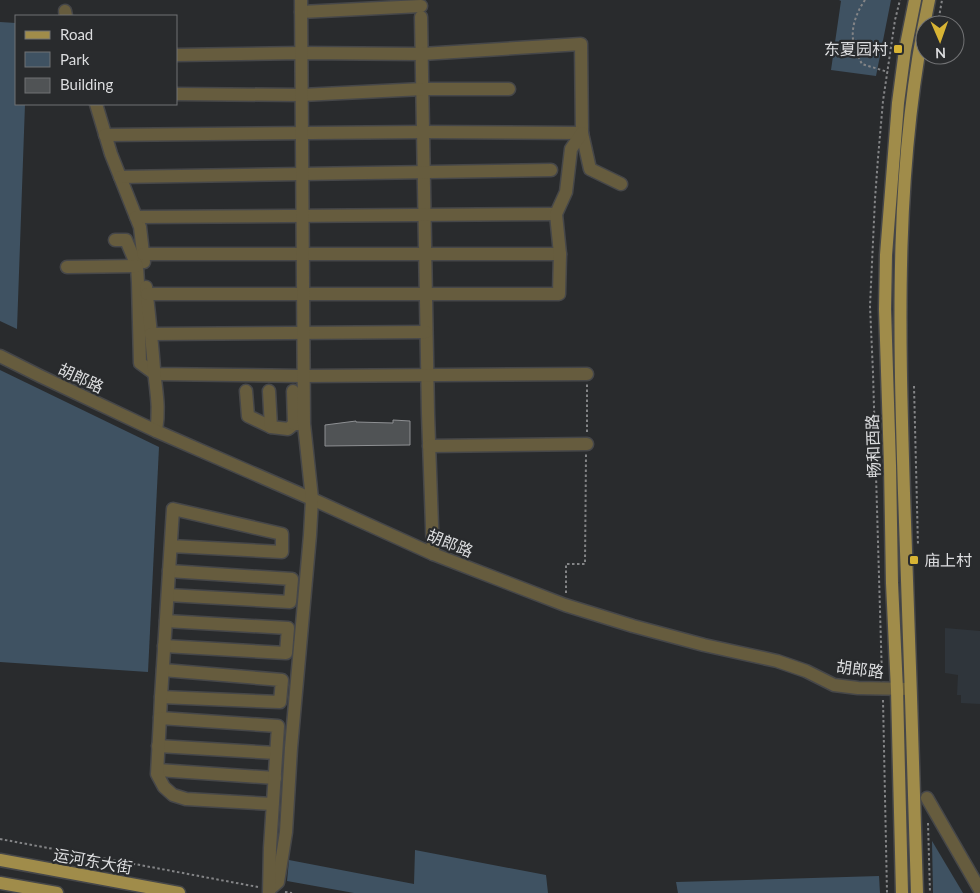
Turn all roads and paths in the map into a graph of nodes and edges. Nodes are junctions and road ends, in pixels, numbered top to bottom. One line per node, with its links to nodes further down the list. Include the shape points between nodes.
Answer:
1 (865, 0): 10 (path, via 853,26 854,45 862,64)
2 (915, 0): 66 (main road, 畅和西路, via 898,103 886,264)
3 (929, 0): 65 (main road, 畅和西路, via 913,98 903,196 901,255 900,329)
4 (942, 0): 6 (path)
5 (301, 6): 7 (street); 8 (street, via 421,12)
6 (939, 15)
7 (302, 53): 8 (street); 9 (street); 14 (street)
8 (422, 54): 11 (street); 18 (street, via 580,44)
9 (178, 55)
10 (888, 72)
11 (422, 89): 12 (street); 14 (street); 17 (street)
12 (508, 89)
13 (178, 94): 14 (street)
14 (302, 95): 16 (street)
15 (96, 105): 19 (street)
16 (302, 132): 17 (street); 19 (street); 22 (street)
17 (423, 132): 18 (street); 21 (street)
18 (582, 133): 24 (street, via 590,169); 25 (street, via 571,150 566,192)
19 (105, 135): 23 (street)
20 (551, 170): 21 (street)
21 (424, 172): 22 (street); 26 (street)
22 (302, 174): 23 (street); 27 (street)
23 (120, 177): 28 (street)
24 (621, 184)
25 (556, 214): 26 (street); 32 (street)
26 (424, 215): 27 (street); 31 (street)
27 (303, 216): 28 (street); 30 (street)
28 (136, 217): 33 (street, via 140,227)
29 (115, 240): 33 (street, via 126,240)
30 (303, 254): 31 (street); 33 (street); 36 (street)
31 (425, 254): 32 (street); 37 (street)
32 (560, 254): 37 (street, via 559,294)
33 (140, 260): 34 (street); 35 (street); 42 (street, via 140,363)
34 (68, 267)
35 (147, 294): 36 (street); 40 (street)
36 (303, 294): 37 (street); 39 (street)
37 (426, 294): 38 (street)
38 (426, 332): 39 (street); 44 (street)
39 (304, 333): 40 (street); 45 (street)
40 (151, 334): 42 (street)
41 (0, 356): 52 (street, 胡郎路)
42 (154, 374): 45 (street); 52 (street, via 158,396)
43 (587, 374): 44 (street); 53 (path)
44 (427, 375): 45 (street); 54 (street)
45 (304, 376): 50 (street)
46 (914, 379): 57 (path)
47 (246, 390): 51 (street, via 248,416)
48 (270, 391): 51 (street)
49 (293, 391): 50 (street)
50 (299, 424): 51 (street, via 288,429); 55 (street)
51 (271, 427)
52 (156, 431): 55 (street, 胡郎路)
53 (587, 444): 54 (street); 61 (path, via 586,564 566,564)
54 (429, 446): 58 (street)
55 (312, 499): 58 (street, 胡郎路); 80 (street, via 286,832 278,882)
56 (171, 546): 56 (street, via 173,509 282,534 282,552); 59 (street)
57 (918, 548)
58 (433, 554): 61 (street, 胡郎路)
59 (169, 571): 60 (street); 60 (street, via 292,579 290,602)
60 (168, 595): 62 (street)
61 (565, 605): 66 (street, 胡郎路, via 650,631 777,661 834,685)
62 (166, 621): 63 (street); 63 (street, via 288,628 286,653)
63 (164, 646): 64 (street)
64 (163, 670): 67 (street); 67 (street, via 282,680 280,702)
65 (911, 689): 66 (street, 胡郎路); 84 (main road, 畅和西路)
66 (897, 690): 83 (main road, 畅和西路)
67 (161, 697): 68 (street)
68 (160, 718): 69 (street); 70 (street, via 278,726)
69 (158, 746): 70 (street); 71 (street)
70 (276, 754): 72 (street)
71 (158, 770): 72 (street); 74 (street, via 164,787 173,795 186,799)
72 (275, 778): 74 (street)
73 (927, 798): 79 (street)
74 (273, 804): 80 (street)
75 (927, 817): 85 (path)
76 (0, 839): 80 (path, 运河东大街)
77 (0, 860): 82 (main road, 运河东大街)
78 (0, 883): 81 (main road)
79 (980, 890)
80 (269, 891)
81 (56, 893)
82 (179, 893)
83 (902, 893)
84 (917, 893)
85 (930, 893)

